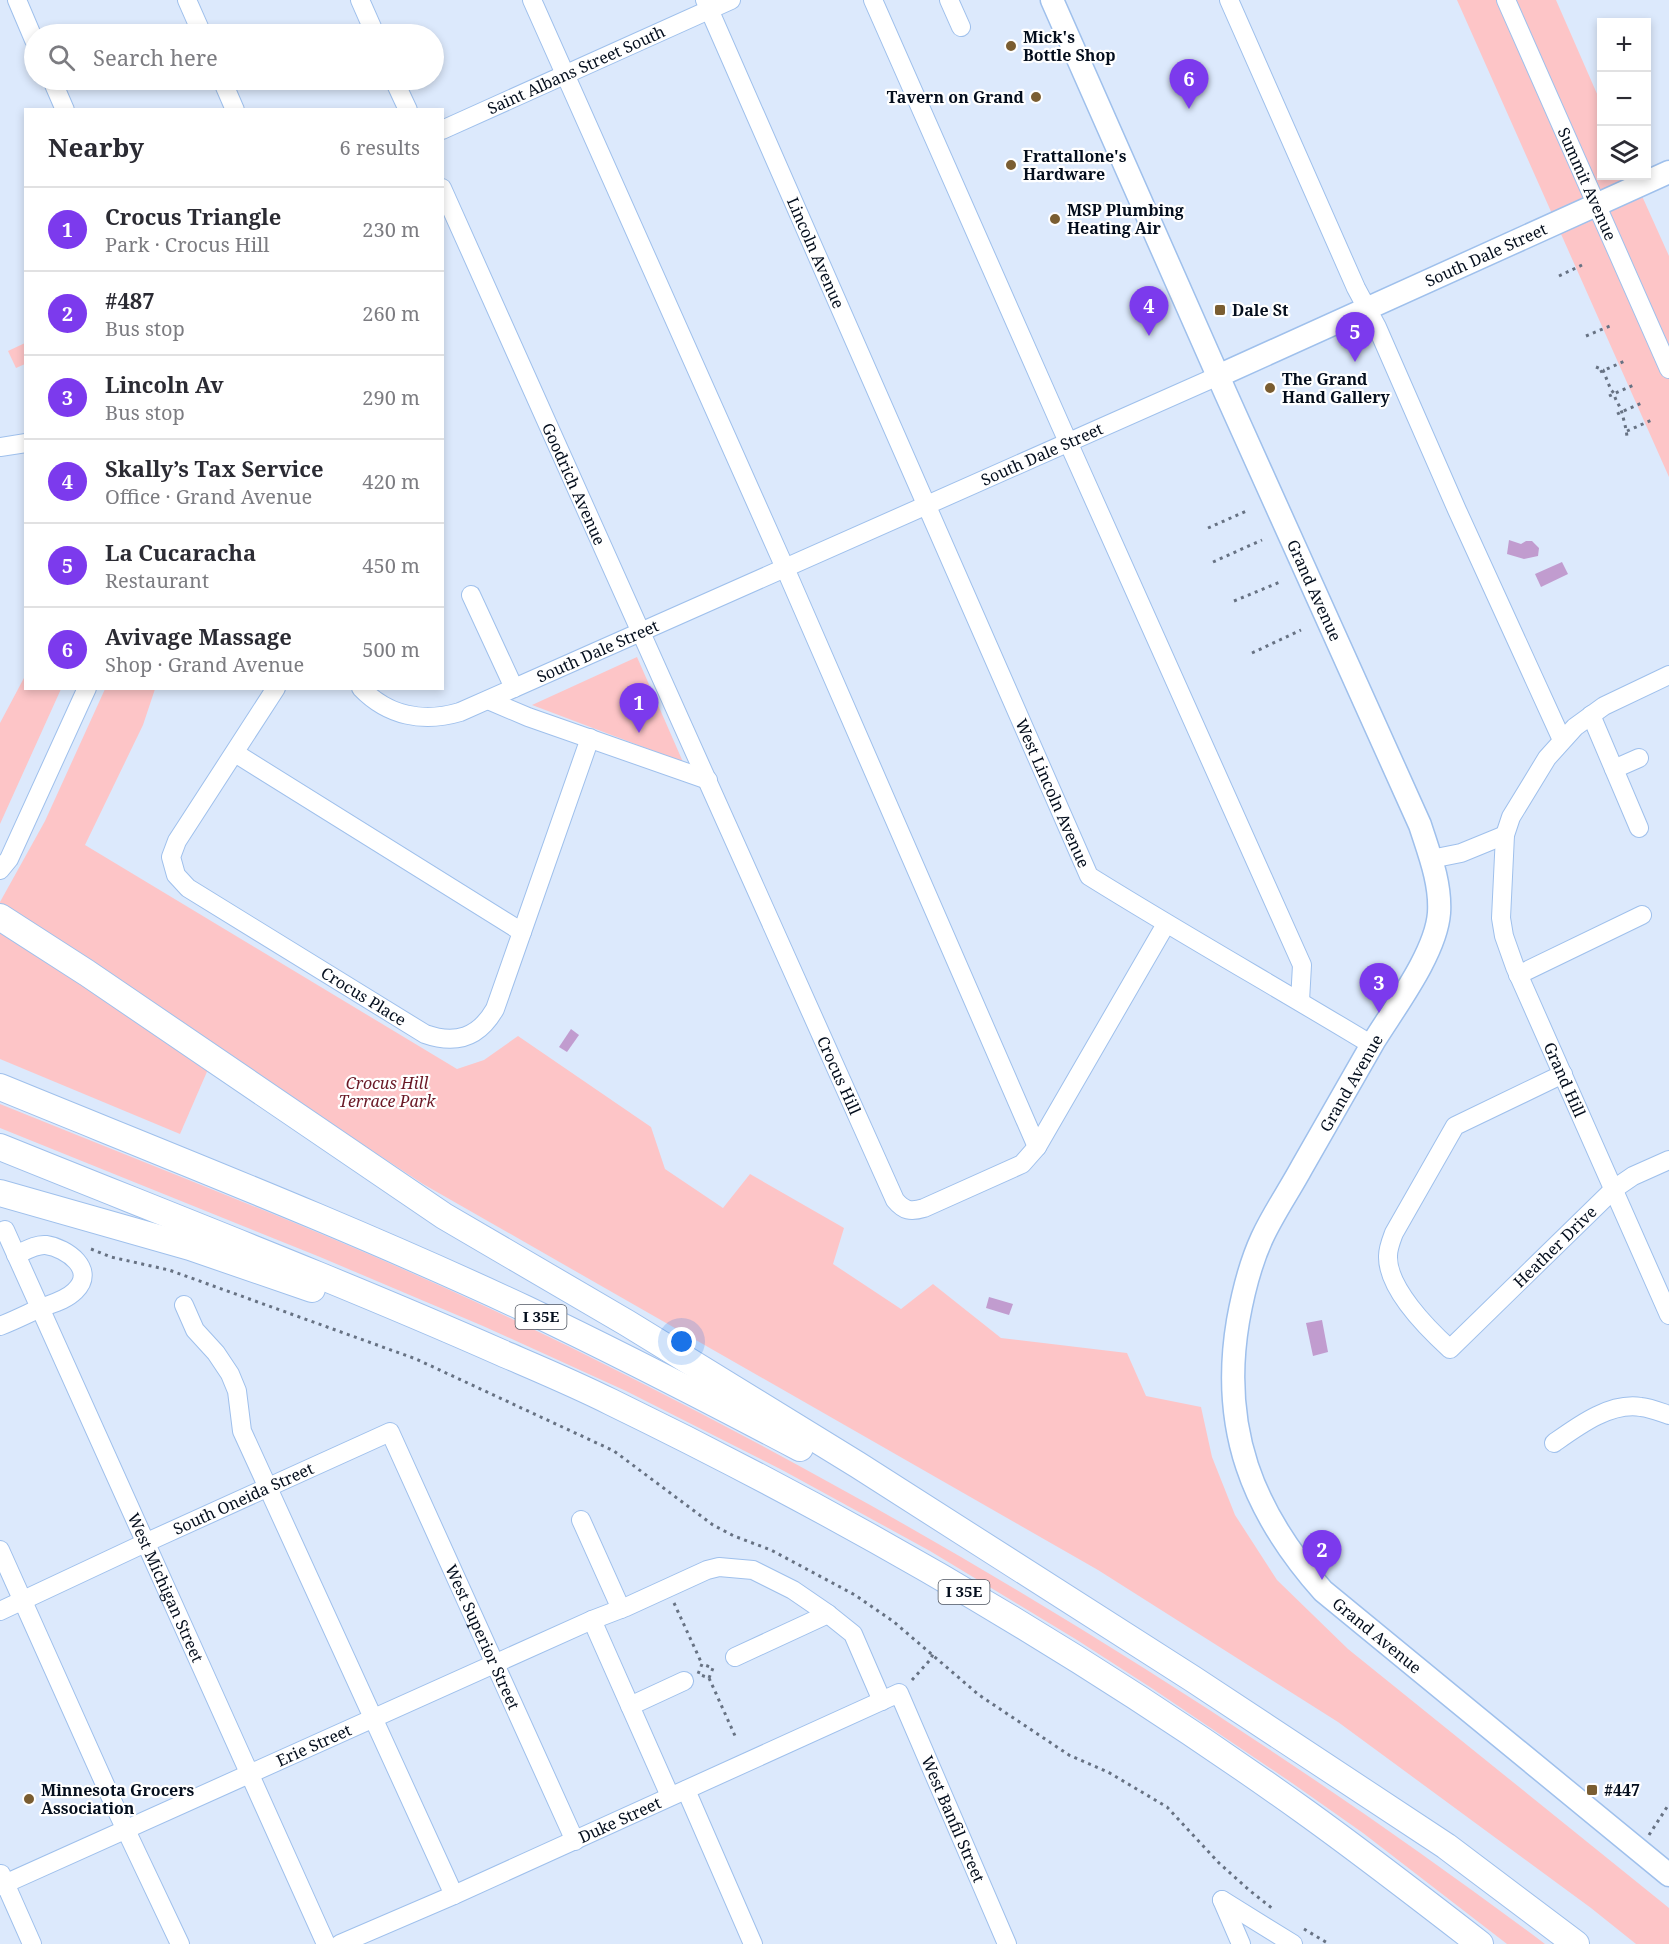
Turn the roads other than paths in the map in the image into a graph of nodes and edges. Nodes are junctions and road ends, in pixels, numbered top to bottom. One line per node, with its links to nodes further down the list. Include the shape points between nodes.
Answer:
1 (17, 0): 12 (street)
2 (188, 0): 13 (street)
3 (360, 0): 14 (street)
4 (532, 0): 16 (street)
5 (731, 0): 11 (street, Saint Albans Street South)
6 (873, 0): 31 (street)
7 (949, 0): 15 (street)
8 (1052, 0): 29 (main road, Grand Avenue)
9 (1229, 0): 27 (street)
10 (1506, 0): 26 (street, Summit Avenue)
11 (707, 5): 16 (street, Saint Albans Street South); 33 (street, Lincoln Avenue)
12 (27, 24)
13 (198, 24)
14 (371, 24)
15 (961, 27)
16 (565, 75): 23 (street, Saint Albans Street South); 34 (street)
17 (56, 90): 20 (street)
18 (226, 90): 21 (street)
19 (399, 90): 22 (street)
20 (64, 108)
21 (234, 108)
22 (407, 108)
23 (444, 129)
24 (1669, 172): 26 (main road, South Dale Street)
25 (444, 192): 36 (street, Goodrich Avenue)
26 (1596, 205): 27 (main road, South Dale Street); 28 (street, Summit Avenue)
27 (1367, 309): 29 (main road, South Dale Street); 45 (street)
28 (1669, 369)
29 (1218, 376): 31 (street, South Dale Street); 52 (main road, Grand Avenue, via 1420,825)
30 (24, 442): 32 (street)
31 (1068, 442): 33 (street, South Dale Street); 59 (street, via 1302,965)
32 (0, 446)
33 (927, 505): 34 (street, South Dale Street); 56 (street, West Lincoln Avenue, via 1089,876)
34 (785, 568): 36 (street, South Dale Street); 63 (street)
35 (471, 595): 38 (street)
36 (640, 633): 38 (street, South Dale Street); 49 (street, Goodrich Avenue)
37 (1669, 675): 43 (street)
38 (514, 688): 42 (street, South Dale Street)
39 (275, 690): 46 (street, Crocus Place)
40 (363, 690): 42 (street, South Dale Street, via 387,709 424,718 444,717)
41 (86, 691): 53 (street, via 9,859)
42 (488, 700): 44 (street)
43 (1591, 715): 45 (street); 48 (street)
44 (590, 738): 49 (street); 57 (street, Crocus Place)
45 (1562, 740): 51 (street, via 1535,776)
46 (235, 753): 57 (street); 57 (street, Crocus Place, via 177,841 171,857 176,874 188,888 438,1039 463,1037 489,1019)
47 (1639, 758): 48 (street)
48 (1614, 769): 50 (street)
49 (708, 780): 63 (street, Crocus Hill, via 901,1207 908,1211 935,1203 1022,1164)
50 (1639, 828)
51 (1505, 835): 52 (street, via 1468,851); 58 (street, Grand Hill, via 1501,918)
52 (1431, 858): 60 (main road, Grand Avenue, via 1439,914 1433,938)
53 (0, 870)
54 (1642, 915): 58 (street)
55 (0, 917): 82 (highway, via 444,1216 637,1329)
56 (1166, 924): 59 (street, West Lincoln Avenue); 63 (street, Crocus Hill)
57 (522, 932)
58 (1518, 975): 61 (street, Grand Hill)
59 (1300, 1001): 60 (street, West Lincoln Avenue)
60 (1372, 1045): 99 (main road, Grand Avenue, via 1262,1238 1249,1274 1236,1337 1233,1376 1239,1438 1248,1469 1282,1539 1323,1591)
61 (1563, 1074): 66 (street, Grand Hill); 66 (street, Heather Drive, via 1455,1126 1394,1233 1389,1245 1390,1271 1405,1299 1450,1348)
62 (0, 1088): 82 (highway, I 35E, via 270,1197 525,1309 805,1450)
63 (1037, 1146)
64 (0, 1148): 72 (highway, I 35E)
65 (1669, 1160): 66 (street, Heather Drive)
66 (1614, 1189): 73 (street, Grand Hill)
67 (0, 1193): 72 (highway, via 190,1247 302,1287)
68 (4, 1230): 69 (street, West Michigan Street)
69 (16, 1255): 71 (street, West Michigan Street); 71 (street, via 46,1245 74,1257 85,1256 82,1281 76,1290)
70 (184, 1305): 78 (street, via 195,1330 230,1374 237,1391 242,1431)
71 (40, 1308): 74 (street); 80 (street, West Michigan Street)
72 (406, 1310): 110 (highway, I 35E, via 617,1405 915,1562 1164,1716 1303,1810)
73 (1669, 1314)
74 (0, 1326)
75 (1669, 1415): 77 (street, via 1642,1407 1620,1408 1581,1424)
76 (390, 1432): 78 (street, South Oneida Street); 89 (street, West Superior Street)
77 (1554, 1443)
78 (267, 1488): 80 (street, South Oneida Street); 94 (street)
79 (581, 1520): 84 (street)
80 (145, 1543): 83 (street, South Oneida Street); 95 (street, West Michigan Street)
81 (0, 1550): 83 (street)
82 (1059, 1594): 111 (highway, I 35E, via 1446,1846)
83 (23, 1601): 85 (street, South Oneida Street); 97 (street)
84 (624, 1608): 86 (street, Erie Street, via 719,1567 753,1570); 87 (street, Erie Street)
85 (0, 1611)
86 (828, 1614): 88 (street); 92 (street, Erie Street, via 853,1634)
87 (592, 1620): 89 (street, Erie Street); 93 (street)
88 (735, 1657)
89 (495, 1663): 94 (street, Erie Street); 98 (street, West Superior Street)
90 (684, 1681): 93 (street)
91 (899, 1693): 92 (street, Duke Street); 107 (street, West Banfil Street)
92 (882, 1701): 96 (street, Duke Street)
93 (630, 1706): 96 (street)
94 (372, 1719): 95 (street, Erie Street); 101 (street)
95 (250, 1775): 97 (street, Erie Street); 104 (street, West Michigan Street)
96 (678, 1793): 98 (street, Duke Street); 106 (street)
97 (126, 1829): 100 (street, Erie Street); 103 (street)
98 (575, 1841): 101 (street, Duke Street)
99 (1669, 1875)
100 (2, 1881): 102 (street)
101 (454, 1895): 105 (street, Duke Street)
102 (32, 1944)
103 (180, 1944)
104 (326, 1944)
105 (340, 1944)
106 (753, 1944)
107 (1007, 1944)
108 (1241, 1944): 109 (street, via 1222,1900)
109 (1293, 1944)
110 (1480, 1944)
111 (1576, 1944)

